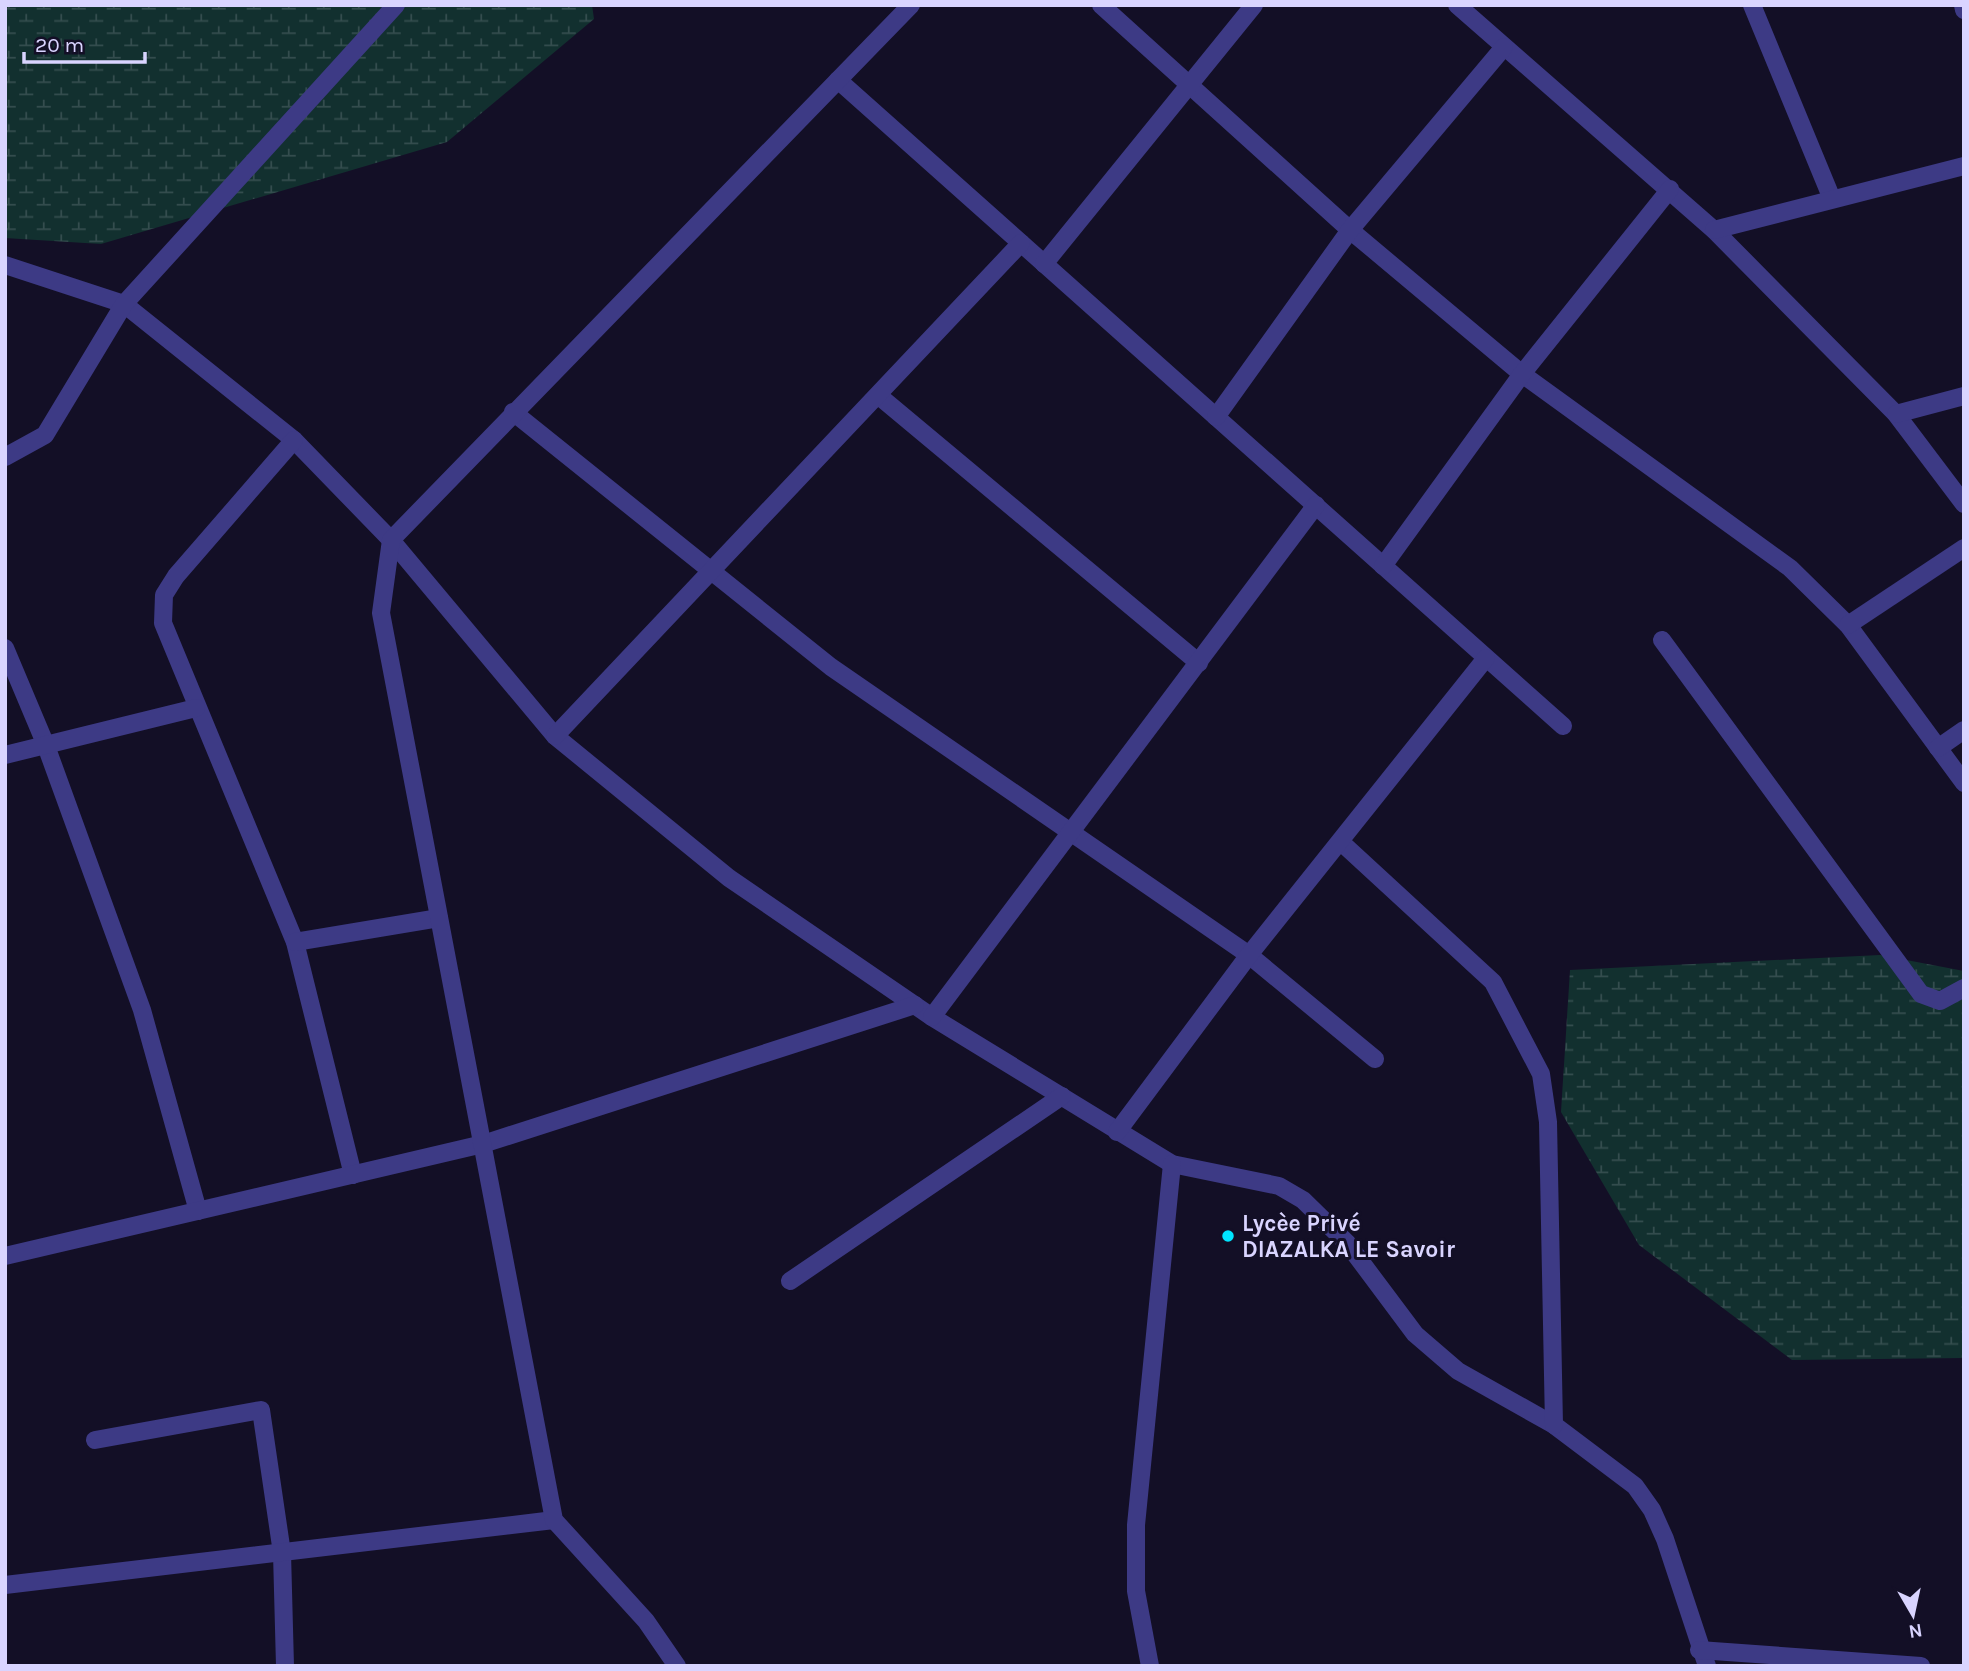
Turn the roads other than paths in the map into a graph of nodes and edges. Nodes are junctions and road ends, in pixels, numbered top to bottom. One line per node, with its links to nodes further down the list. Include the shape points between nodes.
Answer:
1 (396, 5): 18 (street)
2 (911, 5): 8 (street)
3 (1101, 5): 9 (street)
4 (1254, 5): 9 (street)
5 (1457, 5): 7 (street)
6 (1752, 5): 12 (street)
7 (1504, 47): 11 (street); 13 (street)
8 (838, 80): 15 (street); 22 (street)
9 (1188, 83): 13 (street); 16 (street)
10 (1964, 166): 12 (street)
11 (1670, 189): 14 (street); 19 (street)
12 (1832, 199): 14 (street)
13 (1350, 230): 19 (street); 24 (street)
14 (1714, 230): 23 (street)
15 (1021, 243): 16 (street); 20 (street)
16 (1044, 264): 24 (street)
17 (5, 265): 18 (street)
18 (124, 304): 25 (street); 26 (street, via 45,435)
19 (1522, 374): 31 (street); 33 (street, via 1762,546 1813,588)
20 (879, 396): 32 (street); 37 (street)
21 (1964, 396): 23 (street)
22 (513, 412): 29 (street); 32 (street)
23 (1896, 414): 27 (street)
24 (1216, 416): 28 (street)
25 (294, 440): 29 (street); 38 (street, via 164,595 163,623)
26 (5, 457)
27 (1964, 504)
28 (1316, 505): 31 (street); 37 (street)
29 (391, 540): 41 (street); 48 (street, via 381,613)
30 (1964, 548): 33 (street)
31 (1383, 566): 36 (street)
32 (712, 572): 41 (street); 46 (street, via 831,667)
33 (1848, 625): 43 (street)
34 (1662, 640): 51 (street, via 1921,994 1940,1001)
35 (5, 648): 42 (street)
36 (1486, 658): 39 (street); 47 (street)
37 (1199, 663): 46 (street)
38 (196, 708): 42 (street); 49 (street)
39 (1563, 726)
40 (1964, 730): 43 (street)
41 (555, 736): 52 (street, via 729,878)
42 (45, 743): 44 (street); 60 (street, via 142,1010)
43 (1938, 748): 45 (street)
44 (5, 755)
45 (1964, 783)
46 (1071, 833): 50 (street); 53 (street)
47 (1342, 843): 50 (street); 63 (street, via 1493,982 1541,1074 1548,1122)
48 (439, 918): 49 (street); 57 (street)
49 (295, 942): 59 (street)
50 (1249, 955): 54 (street); 56 (street)
51 (1964, 988)
52 (915, 1005): 53 (street); 57 (street)
53 (932, 1017): 55 (street)
54 (1375, 1059)
55 (1062, 1096): 56 (street); 62 (street)
56 (1117, 1132): 58 (street)
57 (482, 1144): 59 (street); 65 (street)
58 (1172, 1164): 63 (street, via 1279,1186 1303,1200 1347,1243 1415,1334 1458,1371); 72 (street, via 1136,1525 1136,1591)
59 (353, 1175): 60 (street)
60 (198, 1211): 61 (street)
61 (5, 1256)
62 (790, 1281)
63 (1554, 1425): 68 (street, via 1635,1486 1652,1510)
64 (95, 1440): 66 (street, via 261,1410)
65 (554, 1520): 66 (street); 71 (street, via 646,1621)
66 (282, 1553): 67 (street); 70 (street)
67 (5, 1586)
68 (1703, 1658): 69 (street)
69 (1917, 1665)
70 (285, 1666)
71 (677, 1666)
72 (1150, 1666)

